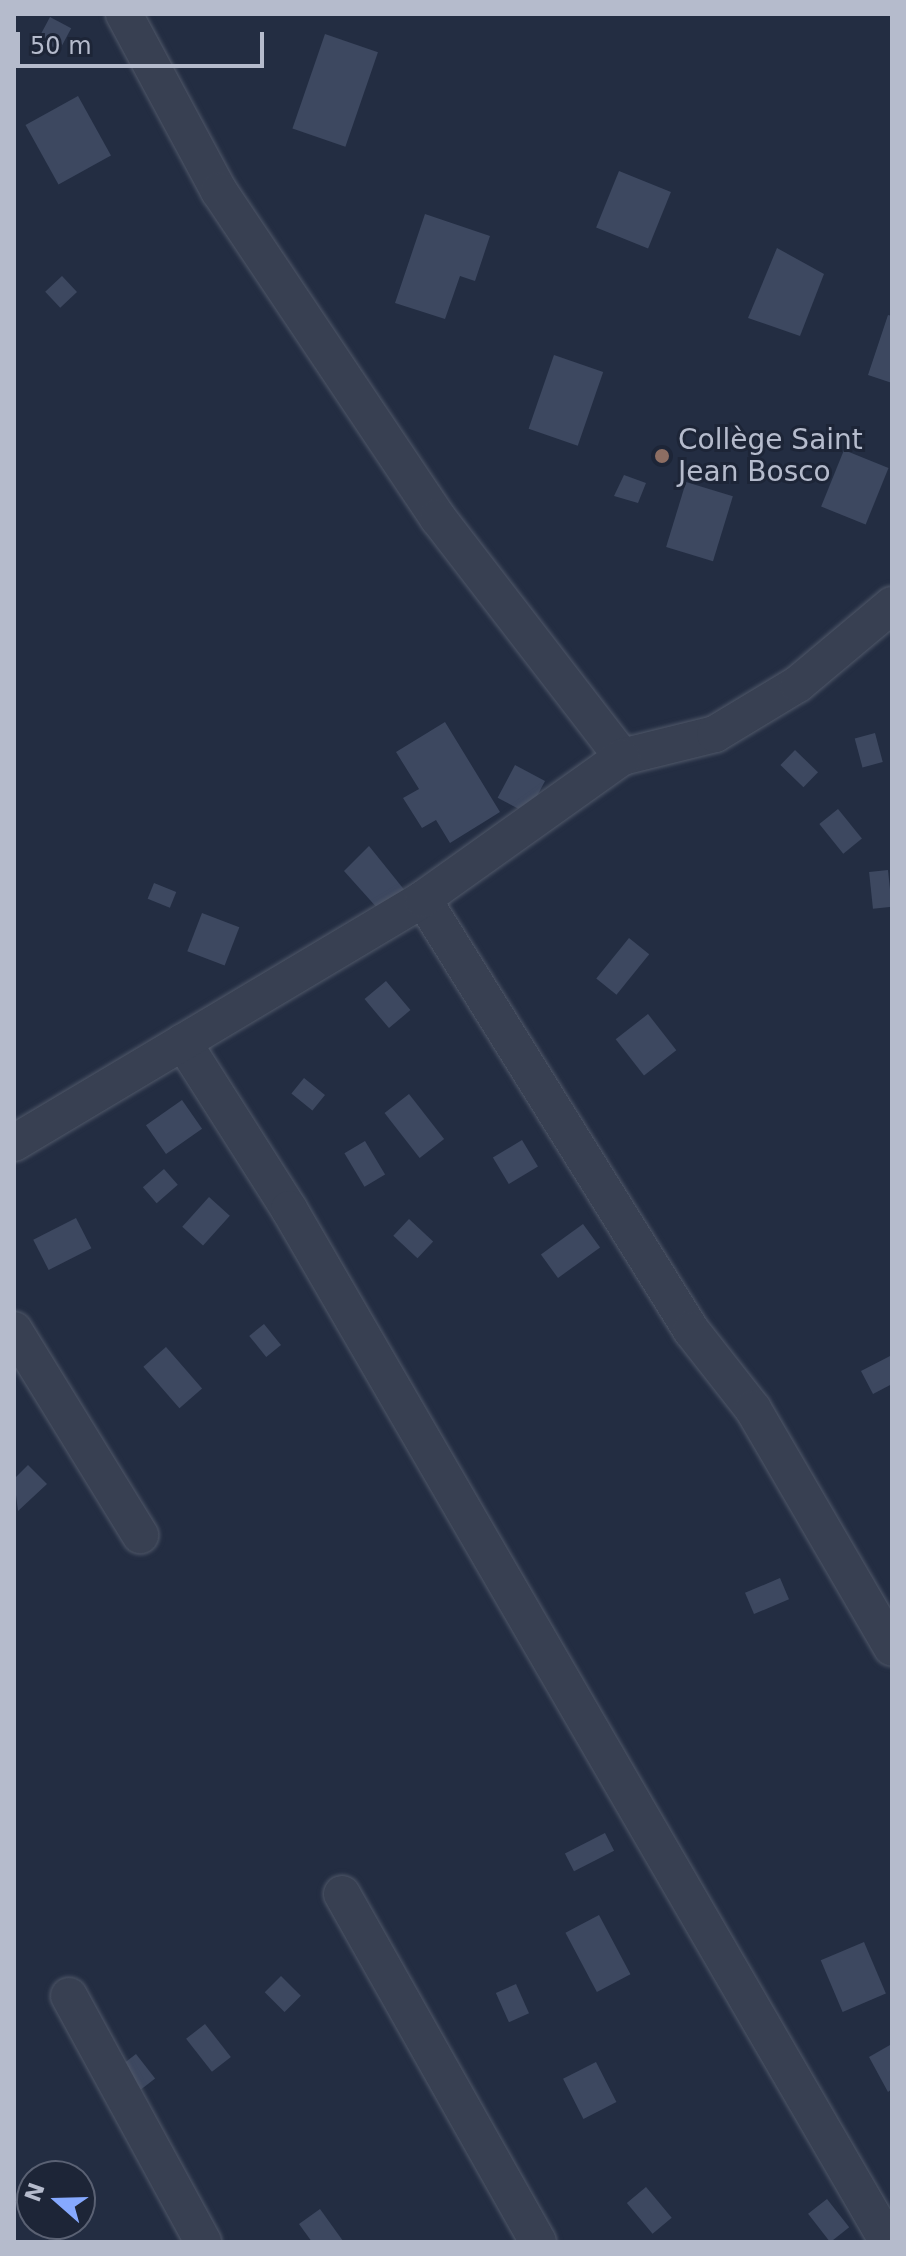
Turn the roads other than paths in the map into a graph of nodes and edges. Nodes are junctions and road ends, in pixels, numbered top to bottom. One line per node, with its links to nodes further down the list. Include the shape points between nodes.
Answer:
1 (124, 14): 3 (street, via 228,204 438,518)
2 (892, 605): 3 (street, via 798,684 715,734)
3 (622, 757): 4 (street)
4 (423, 899): 5 (street); 9 (street, via 691,1330 753,1409)
5 (183, 1042): 6 (street); 14 (street, via 297,1223)
6 (14, 1143)
7 (14, 1330): 8 (street)
8 (140, 1535)
9 (892, 1648)
10 (342, 1894): 13 (street)
11 (69, 1996): 12 (street)
12 (203, 2242)
13 (538, 2242)
14 (888, 2242)

